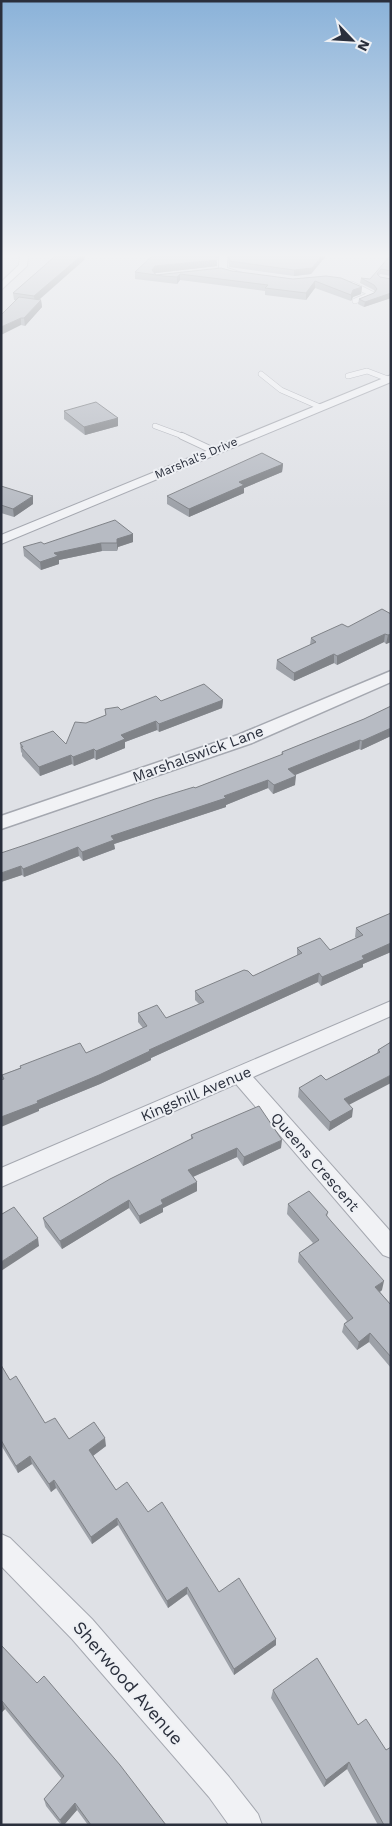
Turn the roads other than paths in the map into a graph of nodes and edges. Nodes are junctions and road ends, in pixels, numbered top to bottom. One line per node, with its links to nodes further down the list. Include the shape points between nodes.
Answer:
1 (262, 374): 4 (lane, via 271,385 288,395)
2 (348, 376): 3 (lane, via 367,372)
3 (389, 378): 4 (street, Marshal's Drive)
4 (320, 407): 6 (street, Marshal's Drive)
5 (154, 426): 6 (lane, via 195,440)
6 (214, 451): 7 (street, Marshal's Drive)
7 (1, 540)
8 (391, 676): 9 (street, Marshalswick Lane, via 245,739)
9 (1, 823)
10 (391, 1008): 11 (street, Kingshill Avenue)
11 (240, 1075): 12 (street, Kingshill Avenue); 13 (street, Queens Crescent)
12 (1, 1178)
13 (391, 1248)
14 (1, 1547): 15 (street, Sherwood Avenue, via 82,1630 219,1787)
15 (247, 1825)

